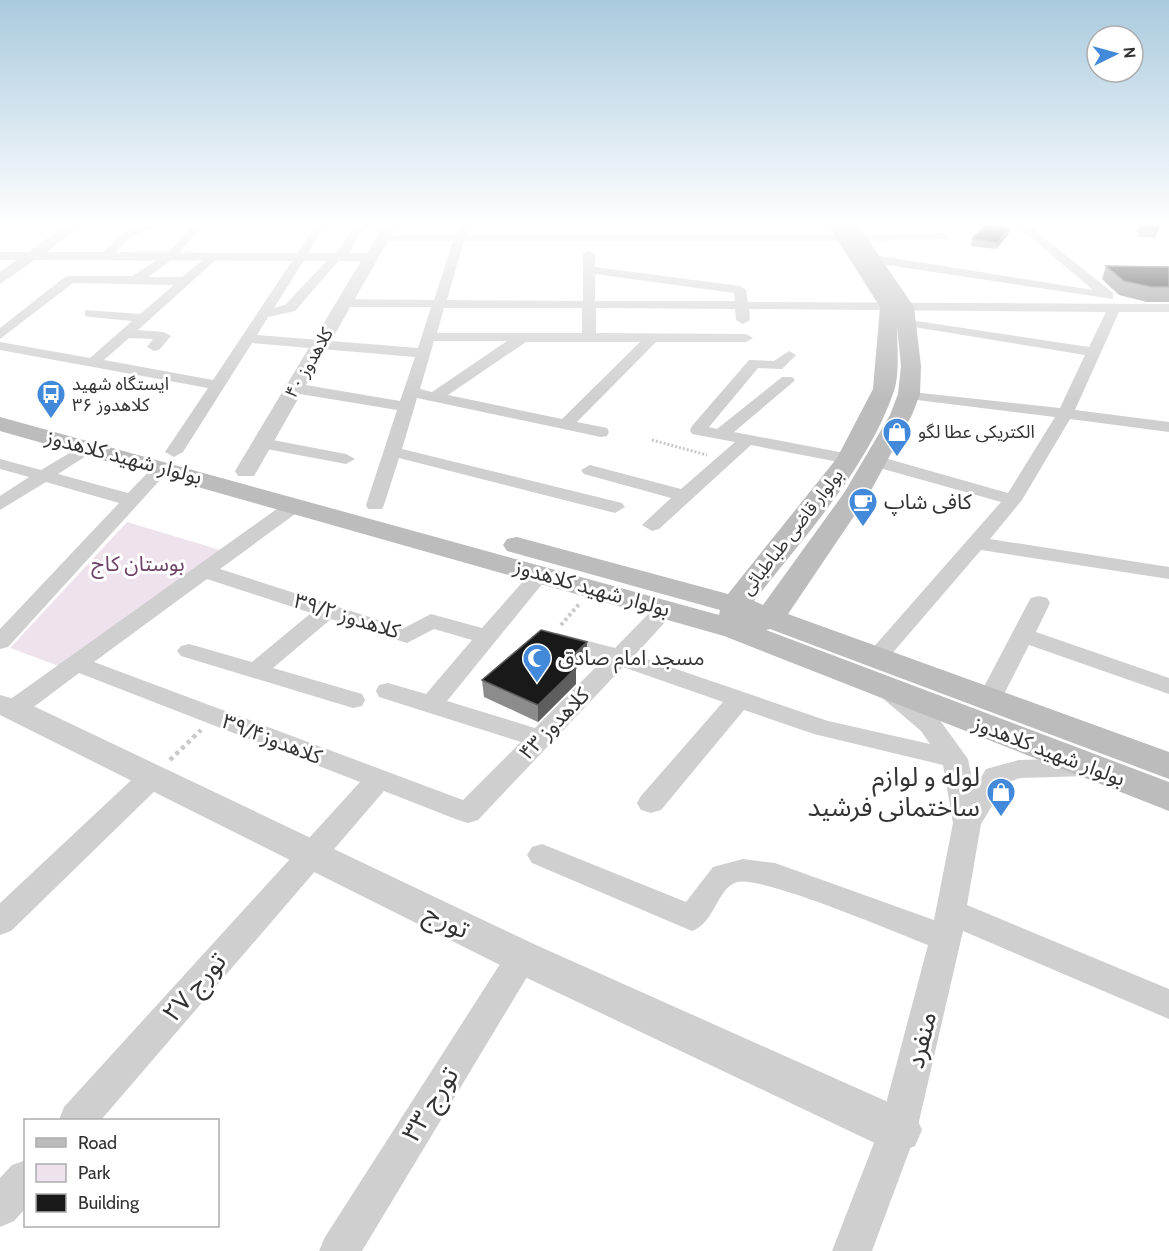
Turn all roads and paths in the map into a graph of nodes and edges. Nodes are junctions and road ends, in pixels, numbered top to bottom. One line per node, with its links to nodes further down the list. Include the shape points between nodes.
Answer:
1 (65, 283): 24 (street)
2 (180, 283): 22 (street)
3 (284, 283): 21 (street)
4 (312, 283): 21 (street, via 290,308)
5 (356, 283): 13 (street, کلاهدوز ۴۰)
6 (446, 283): 14 (street)
7 (589, 283): 16 (street)
8 (690, 283): 17 (street, via 740,290)
9 (882, 283): 19 (main road, بولوار قاضی طباطبائی)
10 (886, 283): 19 (main road, بولوار قاضی طباطبائی)
11 (1005, 283): 15 (street)
12 (1092, 283): 15 (street)
13 (344, 303): 14 (street); 31 (street, کلاهدوز ۴۰)
14 (439, 304): 16 (street); 32 (street)
15 (1115, 304): 18 (street); 19 (street); 35 (street)
16 (589, 305): 17 (street); 27 (street)
17 (741, 306): 19 (street); 29 (street)
18 (1169, 308)
19 (901, 312): 35 (street); 43 (main road, بولوار قاضی طباطبائی, via 911,366); 60 (main road, بولوار قاضی طباطبائی, via 884,389)
20 (90, 313): 22 (street)
21 (264, 314): 25 (street)
22 (141, 318): 23 (street)
23 (124, 333): 34 (street, via 164,336); 39 (street)
24 (0, 335)
25 (248, 338): 31 (street); 41 (street)
26 (522, 338): 27 (street); 32 (street); 44 (street)
27 (589, 338): 28 (street)
28 (652, 338): 29 (street); 49 (street)
29 (746, 338): 38 (street)
30 (66, 340): 36 (street)
31 (320, 344): 32 (street); 42 (street, کلاهدوز ۴۰)
32 (426, 345): 45 (street)
33 (0, 346): 36 (street)
34 (154, 347)
35 (1094, 352): 47 (street)
36 (40, 354): 39 (street)
37 (789, 355): 38 (street, via 777,366)
38 (754, 363): 52 (street, via 698,430)
39 (91, 364): 41 (street)
40 (787, 380): 52 (street)
41 (218, 385): 61 (street)
42 (294, 387): 45 (street); 55 (street, کلاهدوز ۴۰)
43 (909, 394): 47 (street); 62 (main road, بولوار قاضی طباطبائی)
44 (434, 397): 45 (street); 49 (street)
45 (409, 399): 57 (street)
46 (0, 406): 61 (main road, بولوار شهید کلاهدوز)
47 (1065, 414): 50 (street); 69 (street)
48 (0, 424): 56 (main road, بولوار شهید کلاهدوز)
49 (565, 424): 51 (street)
50 (1169, 427)
51 (601, 432)
52 (721, 434): 54 (street)
53 (652, 440): 59 (path)
54 (747, 440): 59 (street); 60 (street)
55 (262, 443): 58 (street); 65 (street, کلاهدوز ۴۰)
56 (88, 447): 61 (main road, بولوار شهید کلاهدوز); 66 (street)
57 (393, 452): 72 (street); 73 (street)
58 (346, 459)
59 (725, 459): 67 (street)
60 (849, 459): 83 (main road, بولوار قاضی طباطبائی)
61 (168, 460): 65 (main road, بولوار شهید کلاهدوز); 68 (street); 71 (main road, بولوار شهید کلاهدوز)
62 (875, 461): 69 (street); 84 (main road, بولوار قاضی طباطبائی)
63 (0, 464): 66 (street)
64 (590, 470): 67 (street)
65 (246, 471): 72 (main road, بولوار شهید کلاهدوز)
66 (44, 476): 68 (street); 70 (street)
67 (685, 496): 74 (street)
68 (131, 500): 88 (street)
69 (1013, 500): 75 (street)
70 (0, 504)
71 (295, 505): 76 (street); 78 (main road, بولوار شهید کلاهدوز)
72 (375, 505): 83 (main road, بولوار شهید کلاهدوز)
73 (615, 507)
74 (652, 525)
75 (977, 543): 77 (street); 93 (street)
76 (204, 570): 82 (street, کلاهدوز ۳۹/۲); 91 (street)
77 (1169, 573)
78 (540, 574): 79 (main road, بولوار شهید کلاهدوز); 86 (street)
79 (592, 588): 81 (main road, بولوار شهید کلاهدوز); 87 (path)
80 (1039, 603): 85 (street)
81 (666, 609): 83 (main road, بولوار شهید کلاهدوز); 90 (street, کلاهدوز ۴۳)
82 (328, 610): 86 (street, کلاهدوز ۳۹/۲, via 407,636 431,621); 92 (street)
83 (735, 617): 84 (main road, بولوار شهید کلاهدوز); 93 (main road, بولوار شهید کلاهدوز)
84 (769, 619): 93 (main road, بولوار شهید کلاهدوز)
85 (1023, 635): 94 (street); 98 (street)
86 (487, 637): 99 (street)
87 (550, 638): 90 (street)
88 (0, 642)
89 (189, 651): 92 (street)
90 (619, 657): 97 (street); 102 (street, کلاهدوز ۴۳)
91 (76, 664): 100 (street); 101 (street, کلاهدوز۳۹/۴)
92 (256, 671): 96 (street)
93 (877, 671): 98 (main road, بولوار شهید کلاهدوز); 103 (street, via 930,725); 105 (main road, بولوار شهید کلاهدوز)
94 (1169, 686)
95 (388, 691): 99 (street)
96 (353, 700)
97 (739, 700): 103 (street, via 823,729); 109 (street)
98 (989, 700): 104 (main road, بولوار شهید کلاهدوز)
99 (430, 704): 102 (street)
100 (7, 707): 106 (street, تورج)
101 (214, 717): 106 (path); 107 (street, کلاهدوز۳۹/۴)
102 (540, 739): 110 (street, کلاهدوز ۴۳)
103 (955, 759): 111 (street)
104 (1169, 766)
105 (1091, 767): 108 (main road, بولوار شهید کلاهدوز); 111 (street, via 1019,769 996,776)
106 (152, 777): 112 (street, تورج); 114 (street)
107 (379, 779): 110 (street, کلاهدوز۳۹/۴); 112 (street, تورج ۲۷)
108 (1169, 797)
109 (651, 803)
110 (468, 813)
111 (967, 823): 115 (street, منفرد)
112 (311, 854): 116 (street, تورج); 118 (street, تورج ۲۷)
113 (542, 855): 115 (street, via 692,918 717,880 730,870 747,868)
114 (1, 920)
115 (948, 925): 117 (street); 119 (street, منفرد)
116 (522, 957): 119 (street, تورج); 122 (street, تورج ۳۳)
117 (1169, 1004)
118 (78, 1119)
119 (898, 1130): 123 (street, منفرد)
120 (24, 1181): 121 (street)
121 (0, 1208)
122 (339, 1251)
123 (852, 1251)

